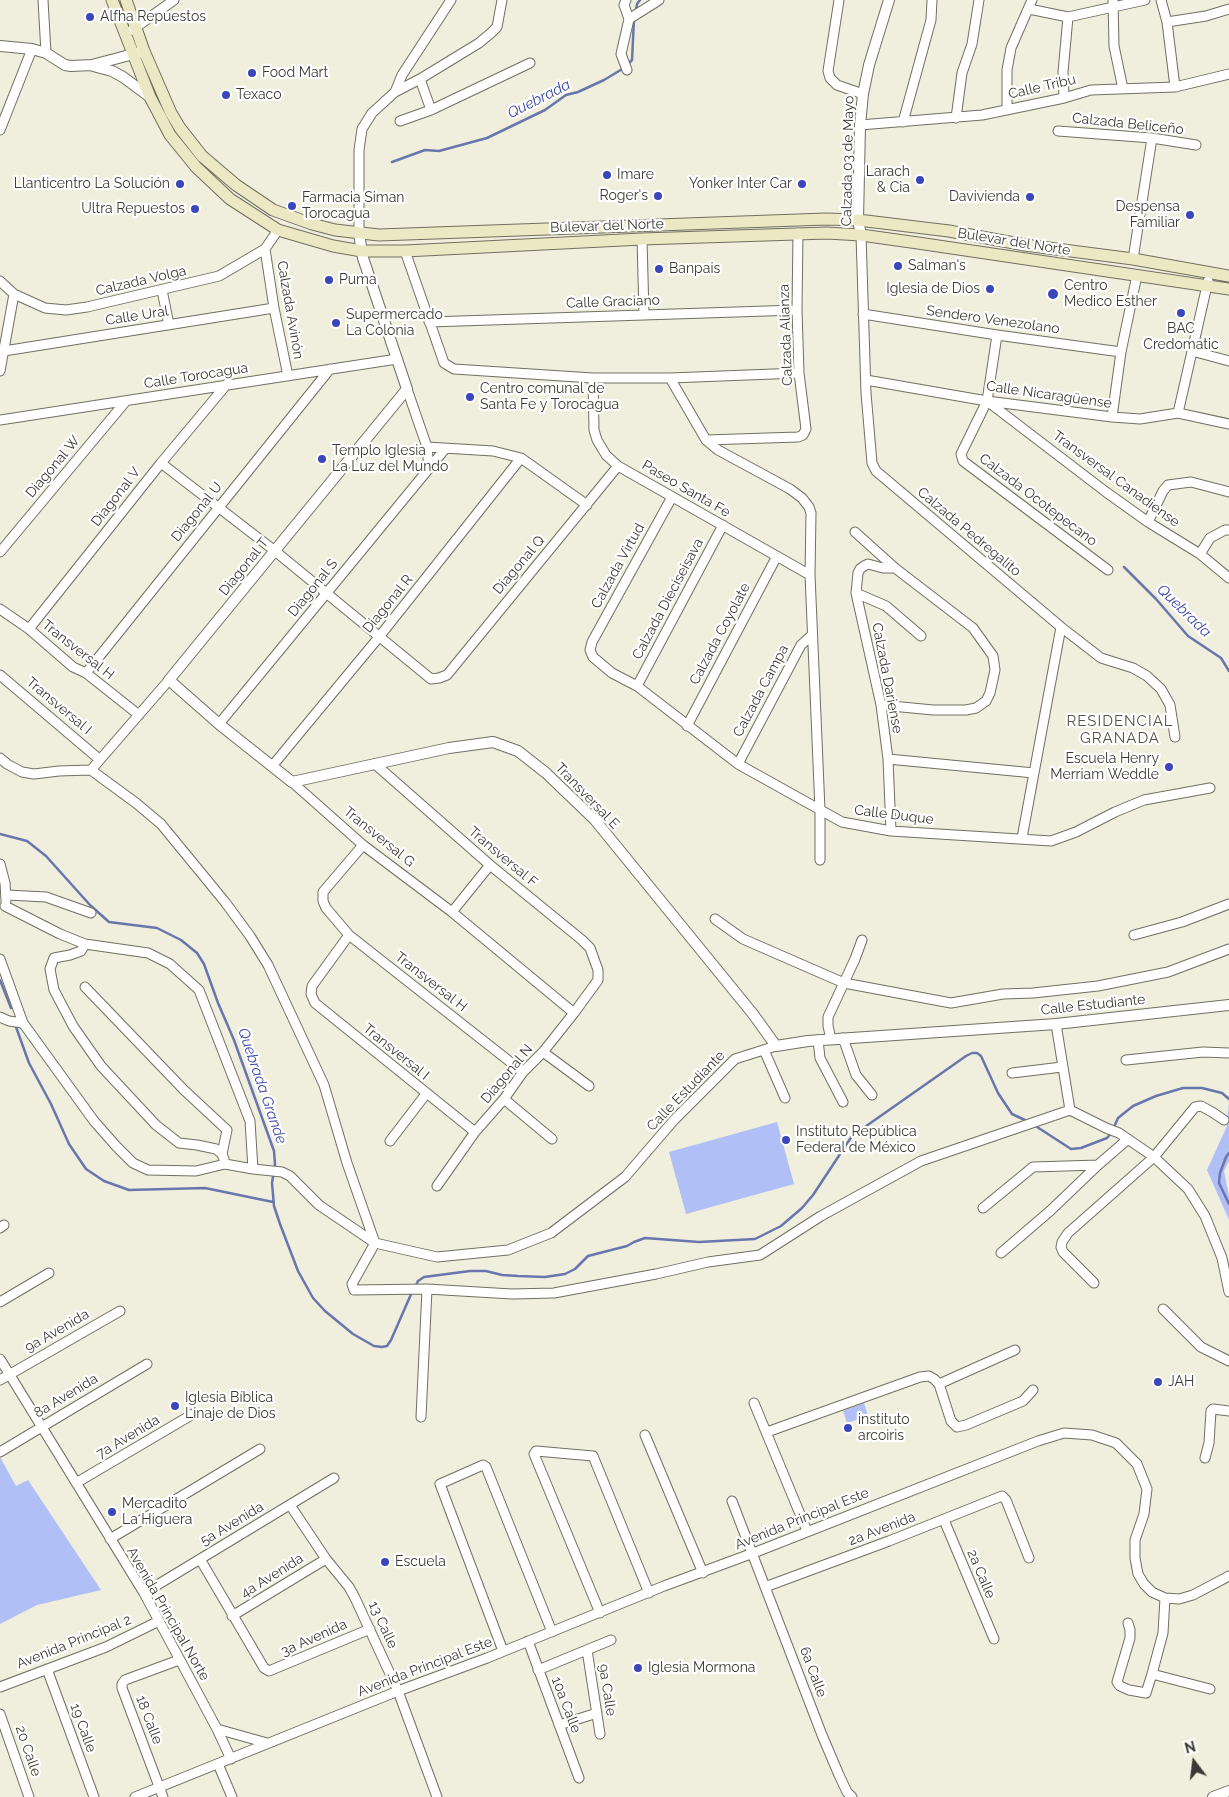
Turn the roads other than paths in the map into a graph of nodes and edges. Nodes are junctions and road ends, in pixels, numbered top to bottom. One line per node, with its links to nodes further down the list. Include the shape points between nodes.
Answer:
1 (42, 0): 26 (street)
2 (112, 0): 22 (main road, Bulevar del Norte)
3 (126, 0): 21 (main road, Bulevar del Norte)
4 (174, 0): 21 (street)
5 (451, 0): 35 (street, via 402,75)
6 (502, 0): 32 (street, via 497,27 479,43)
7 (626, 0): 18 (street, via 624,6)
8 (659, 0): 18 (street)
9 (839, 0): 36 (street, via 828,71 837,85)
10 (888, 0): 36 (street, Calzada 03 de Mayo)
11 (932, 0): 43 (street, via 931,20)
12 (979, 0): 41 (street, via 972,44 962,73)
13 (1145, 0): 16 (street)
14 (1161, 0): 20 (street)
15 (1030, 4): 19 (street); 39 (street, via 1011,48 1006,70)
16 (1113, 4): 19 (street); 34 (street, via 1114,46)
17 (1229, 9): 20 (street)
18 (634, 16): 30 (street, via 621,54)
19 (1068, 17): 38 (street)
20 (1166, 22): 33 (street)
21 (136, 28): 22 (street); 25 (main road, Bulevar del Norte)
22 (125, 33): 27 (main road, Bulevar del Norte)
23 (0, 46): 24 (street)
24 (32, 49): 26 (street); 45 (street)
25 (144, 51): 27 (street); 52 (main road, Bulevar del Norte, via 180,128 202,156 236,185 273,210 312,224)
26 (46, 53): 29 (street, via 68,66)
27 (133, 55): 29 (street); 37 (main road, Bulevar del Norte)
28 (530, 63): 40 (street)
29 (92, 65): 37 (street, via 123,77)
30 (625, 67)
31 (1229, 74): 33 (street, Calle Tribu)
32 (420, 79): 35 (street); 40 (street)
33 (1175, 87): 34 (street, Calle Tribu)
34 (1123, 89): 38 (street, Calle Tribu, via 1091,90)
35 (395, 92): 52 (street, via 372,113 362,129 359,150)
36 (863, 94): 44 (street, Calzada 03 de Mayo)
37 (150, 97): 50 (main road, Bulevar del Norte, via 170,135 196,168 230,199)
38 (1064, 98): 39 (street, Calle Tribu)
39 (1007, 109): 41 (street, Calle Tribu)
40 (431, 110): 42 (street)
41 (956, 118): 43 (street, Calle Tribu)
42 (400, 121)
43 (903, 122): 44 (street, Calle Tribu)
44 (860, 126): 49 (street, Calzada 03 de Mayo)
45 (0, 128)
46 (1058, 131): 47 (street, Calzada Beliceño)
47 (1152, 138): 48 (street, Calzada Beliceño); 58 (street)
48 (1196, 145)
49 (858, 220): 52 (main road, Bulevar del Norte, via 800,219 379,236); 53 (street, Calzada 03 de Mayo); 58 (main road, Bulevar del Norte)
50 (278, 230): 55 (street, Calzada Volga); 56 (main road, Bulevar del Norte, via 333,246)
51 (798, 233): 53 (main road, Bulevar del Norte); 54 (main road, Bulevar del Norte); 68 (street, Calzada Alianza)
52 (360, 234): 56 (street)
53 (861, 236): 60 (main road, Bulevar del Norte); 69 (street, Calzada Pedregalito)
54 (642, 239): 57 (main road, Bulevar del Norte); 70 (street)
55 (265, 249): 65 (street, Calzada Volga, via 219,276); 67 (street, Calzada Avinón)
56 (362, 250): 57 (main road, Bulevar del Norte); 77 (street)
57 (405, 251): 71 (street)
58 (1133, 259): 59 (main road, Bulevar del Norte)
59 (1209, 273): 61 (main road, Bulevar del Norte); 63 (street)
60 (1136, 275): 63 (main road, Bulevar del Norte); 76 (street)
61 (1229, 276)
62 (0, 281): 66 (street, Calzada Volga)
63 (1208, 285): 64 (main road, Bulevar del Norte); 75 (street)
64 (1229, 289)
65 (162, 290): 66 (street, Calzada Volga, via 66,310 45,308); 72 (street)
66 (14, 294): 74 (street)
67 (274, 308): 72 (street, Calle Ural); 82 (street, Calzada Avinón)
68 (797, 310): 70 (street, Calle Graciano); 81 (street, Calzada Alianza)
69 (862, 314): 73 (street, Sendero Venezolano); 85 (street, Calzada Pedregalito)
70 (644, 315): 71 (street, Calle Graciano)
71 (430, 322): 83 (street, via 444,363 454,369)
72 (169, 325): 74 (street, Calle Ural)
73 (997, 335): 76 (street, Sendero Venezolano); 89 (street, Calzada Ocotepecano)
74 (4, 351): 80 (street)
75 (1192, 351): 78 (street); 90 (street)
76 (1120, 352): 91 (street)
77 (397, 359): 79 (street, Calle Torocagua); 87 (street)
78 (1229, 361)
79 (330, 369): 82 (street, Calle Torocagua); 104 (street, Diagonal U)
80 (0, 371)
81 (800, 372): 84 (street); 94 (street, Calzada Alianza, via 806,429 803,435)
82 (288, 376): 86 (street, Calle Torocagua)
83 (593, 378): 84 (street); 99 (street, Paseo Santa Fe, via 594,430 606,455)
84 (670, 378): 94 (street)
85 (866, 380): 89 (street, Calle Nicaragüense); 120 (street, Calzada Pedregalito, via 872,463 876,471)
86 (227, 384): 88 (street, Calle Torocagua); 98 (street, Diagonal V)
87 (407, 389): 95 (street); 109 (street, Diagonal T)
88 (126, 401): 92 (street, Calle Torocagua); 110 (street, Diagonal W)
89 (987, 401): 91 (street, Calle Nicaragüense); 105 (street, Transversal Canadiense); 114 (street, Calzada Ocotepecano, via 961,454 963,461)
90 (1178, 412): 91 (street, Calle Nicaragüense, via 1140,419); 93 (street, Calle Nicaragüense)
91 (1112, 417)
92 (0, 420)
93 (1229, 424)
94 (706, 440): 115 (street, via 718,450 790,489 809,507)
95 (427, 447): 96 (street); 100 (street)
96 (445, 449): 97 (street, via 493,451); 100 (street, Diagonal S)
97 (521, 458): 103 (street); 124 (street, Diagonal R)
98 (161, 463): 104 (street); 121 (street, Diagonal V)
99 (618, 466): 102 (street, Paseo Santa Fe); 103 (street, Diagonal Q)
100 (429, 469): 117 (street, Diagonal S)
101 (1229, 492): 105 (street, via 1191,482 1168,485)
102 (672, 497): 106 (street, Paseo Santa Fe); 125 (street, Calzada Virtud)
103 (587, 505): 124 (street, Diagonal Q, via 447,675 431,679)
104 (219, 507): 109 (street); 126 (street, Diagonal U)
105 (1148, 522): 111 (street, Transversal Canadiense)
106 (723, 525): 112 (street, Paseo Santa Fe); 129 (street, Calzada Dieciseisava)
107 (1229, 530): 111 (street, via 1210,538)
108 (855, 532): 113 (street)
109 (275, 551): 117 (street); 128 (street, Diagonal T)
110 (0, 552)
111 (1200, 554): 116 (street, Transversal Canadiense)
112 (777, 556): 115 (street, Paseo Santa Fe); 133 (street, Calzada Coyolate)
113 (895, 568): 118 (street, Calzada Dariense, via 864,566 858,573); 130 (street, via 973,628 994,656 994,670 990,693 986,701 976,708 933,710)
114 (1108, 570)
115 (810, 575): 122 (street)
116 (1229, 578)
117 (326, 593): 124 (street); 132 (street, Diagonal S)
118 (856, 593): 123 (street, via 886,606); 130 (street, Calzada Dariense)
119 (0, 609): 121 (street, Transversal H)
120 (1061, 627): 134 (street, Calzada Pedregalito, via 1101,658 1132,668 1154,682 1170,705); 142 (street)
121 (29, 629): 126 (street, Transversal H, via 73,667)
122 (812, 635): 139 (street, Calzada Campa, via 801,645); 145 (street)
123 (921, 636)
124 (379, 637): 140 (street, Diagonal R)
125 (590, 650): 129 (street, Calle Duque, via 593,657 612,673)
126 (86, 673): 131 (street, Transversal H)
127 (0, 675): 136 (street, Transversal I)
128 (169, 680): 131 (street, Diagonal T); 132 (street, Transversal G)
129 (637, 686): 133 (street, Calle Duque)
130 (880, 705): 137 (street, Calzada Dariense)
131 (139, 715): 136 (street, Diagonal T)
132 (219, 724): 140 (street, Transversal G)
133 (687, 726): 139 (street, Calle Duque)
134 (1175, 737)
135 (0, 758): 141 (street, via 22,772 34,774)
136 (99, 759): 141 (street, Diagonal T)
137 (888, 759): 142 (street); 146 (street, Calzada Dariense)
138 (375, 764): 143 (street, Transversal E); 151 (street, Transversal F); 175 (street, Transversal E, via 493,742 518,751 595,820)
139 (738, 764): 145 (street, Calle Duque)
140 (272, 765): 143 (street, Transversal G)
141 (91, 770): 202 (street, via 161,824 225,902 268,965 324,1085)
142 (1034, 773): 147 (street)
143 (292, 782): 148 (street, Transversal G)
144 (1210, 788): 147 (street, Calle Duque, via 1144,800 1051,841)
145 (820, 810): 146 (street, Calle Duque, via 842,822); 149 (street)
146 (891, 831): 147 (street, Calle Duque)
147 (1022, 838)
148 (363, 845): 155 (street, Transversal G); 158 (street, Transversal H, via 323,892 326,908)
149 (820, 860)
150 (0, 864): 152 (street)
151 (490, 865): 155 (street); 164 (street, Transversal F, via 590,948)
152 (6, 895): 154 (street); 156 (street, via 46,896)
153 (1229, 904): 159 (street, via 1182,922)
154 (3, 908): 161 (street)
155 (452, 912): 168 (street, Transversal G)
156 (91, 913)
157 (715, 919): 165 (street, via 742,939)
158 (349, 935): 181 (street, Transversal H); 184 (street, Transversal I, via 312,986 315,1003)
159 (1134, 935)
160 (862, 940): 165 (street)
161 (85, 944): 195 (street, via 81,951 54,958 50,969 54,990 73,1026 101,1066 156,1126 179,1143 216,1149); 199 (street, via 148,954 170,964 198,990 250,1120)
162 (1229, 949): 165 (street, via 1168,972 1098,986 1033,994 1003,994 951,1003)
163 (0, 959): 170 (street)
164 (598, 980): 168 (street, Diagonal N)
165 (844, 983): 173 (street, via 828,1018)
166 (85, 987): 195 (street, via 227,1130)
167 (1228, 1004): 171 (street, Calle Estudiante)
168 (574, 1013): 177 (street, Diagonal N)
169 (0, 1018): 170 (street)
170 (23, 1024): 197 (street, via 94,1121 133,1163 148,1170 196,1171)
171 (1056, 1024): 172 (street, Calle Estudiante); 180 (street)
172 (843, 1038): 173 (street, Calle Estudiante); 185 (street, via 856,1075)
173 (831, 1039): 174 (street, Calle Estudiante)
174 (818, 1040): 175 (street, Calle Estudiante); 188 (street, via 820,1058)
175 (776, 1046): 176 (street, Calle Estudiante)
176 (764, 1050): 186 (street); 202 (street, Calle Estudiante, via 735,1059 674,1120 625,1177 551,1233 508,1250 437,1257)
177 (543, 1052): 181 (street, Diagonal N); 183 (street)
178 (1229, 1053): 179 (street, via 1203,1052)
179 (1126, 1060)
180 (1062, 1067): 182 (street); 189 (street)
181 (523, 1072): 187 (street, Diagonal N)
182 (1012, 1073)
183 (589, 1086)
184 (426, 1094): 191 (street, Transversal I); 194 (street)
185 (872, 1095)
186 (785, 1098)
187 (504, 1099): 191 (street, Diagonal N); 192 (street)
188 (843, 1102)
189 (1070, 1110): 193 (street); 206 (street, via 921,1161 821,1216 760,1255 708,1262 554,1293 512,1294)
190 (1224, 1120): 196 (street, via 1201,1106 1195,1107)
191 (475, 1132): 200 (street, Diagonal N)
192 (552, 1139)
193 (1128, 1139): 196 (street); 198 (street)
194 (390, 1142)
195 (222, 1154): 197 (street)
196 (1154, 1157): 205 (street, via 1068,1233 1062,1242 1063,1252); 207 (street, via 1188,1189 1205,1216 1222,1258)
197 (225, 1164): 199 (street, Calle Estudiante)
198 (1098, 1165): 201 (street, via 1033,1167); 203 (street, via 1050,1212)
199 (253, 1169): 202 (street, Calle Estudiante, via 290,1176 319,1205)
200 (437, 1186)
201 (983, 1208)
202 (375, 1243): 206 (street, via 352,1289)
203 (1001, 1253)
204 (49, 1273): 208 (street)
205 (1094, 1283)
206 (427, 1288): 222 (street)
207 (1229, 1292)
208 (0, 1302)
209 (1163, 1310): 213 (street, via 1201,1347)
210 (120, 1311): 215 (street, 9a Avenida)
211 (1015, 1350): 217 (street)
212 (0, 1359): 215 (street, Avenida Principal Norte)
213 (1229, 1361)
214 (147, 1364): 223 (street, 8a Avenida)
215 (9, 1375): 216 (street, 9a Avenida); 223 (street, Avenida Principal Norte)
216 (0, 1380)
217 (938, 1384): 218 (street, via 950,1421 957,1427 1023,1401); 224 (street, via 928,1376 920,1377)
218 (1033, 1390)
219 (754, 1403): 224 (street)
220 (1229, 1411): 228 (street, via 1211,1411)
221 (193, 1414): 230 (street, 7a Avenida)
222 (421, 1417)
223 (41, 1428): 227 (street, 8a Avenida); 230 (street, Avenida Principal Norte)
224 (766, 1432): 234 (street)
225 (646, 1435): 240 (street)
226 (260, 1449): 235 (street)
227 (0, 1452)
228 (1205, 1458)
229 (334, 1478): 232 (street, 5a Avenida)
230 (76, 1484): 235 (street, Avenida Principal Norte)
231 (732, 1502): 236 (street, 6a Calle)
232 (290, 1505): 238 (street, 5a Avenida); 239 (street, 13 Calle)
233 (944, 1520): 237 (street, 2a Avenida, via 1002,1496); 242 (street, 2a Avenida); 252 (street, 2a Calle)
234 (807, 1531): 236 (street, Avenida Principal Este); 245 (street, Avenida Principal Este, via 1038,1441 1064,1433 1092,1435 1116,1443 1137,1464 1147,1489 1144,1514 1135,1540 1138,1574 1152,1592)
235 (110, 1539): 243 (street, Avenida Principal Norte)
236 (752, 1554): 240 (street, Avenida Principal Este); 242 (street, 6a Calle)
237 (1028, 1558)
238 (200, 1559): 243 (street, 5a Avenida); 247 (street)
239 (326, 1559): 247 (street, 4a Avenida); 250 (street, 13 Calle, via 349,1587)
240 (702, 1573): 244 (street, Avenida Principal Este)
241 (1229, 1576): 245 (street, via 1194,1596)
242 (765, 1587): 281 (street, 6a Calle, via 825,1742)
243 (144, 1592): 248 (street, Avenida Principal Norte)
244 (649, 1592): 246 (street, Avenida Principal Este); 246 (street, via 593,1456 536,1451 534,1454)
245 (1165, 1598): 260 (street, via 1163,1633)
246 (600, 1613): 251 (street, Avenida Principal Este)
247 (232, 1616): 250 (street, 3a Avenida, via 269,1671)
248 (159, 1621): 257 (street, Avenida Principal Norte); 258 (street, Avenida Principal 2, via 106,1647)
249 (1128, 1624): 260 (street, via 1130,1638 1117,1682 1129,1690 1146,1692)
250 (370, 1629): 263 (street, 13 Calle)
251 (552, 1632): 254 (street, Avenida Principal Este); 256 (street, via 483,1465 440,1484)
252 (994, 1639)
253 (611, 1640): 255 (street)
254 (528, 1642): 256 (street, Avenida Principal Este); 259 (street, 10a Calle)
255 (587, 1650): 259 (street); 264 (street, 9a Calle)
256 (503, 1651): 263 (street, Avenida Principal Este)
257 (179, 1660): 267 (street, Avenida Principal Norte); 273 (street, 18 Calle, via 125,1680 122,1684)
258 (47, 1669): 261 (street, Avenida Principal 2); 276 (street, 19 Calle)
259 (538, 1670): 266 (street, 10a Calle)
260 (1152, 1674): 262 (street)
261 (0, 1687)
262 (1210, 1689)
263 (398, 1691): 269 (street, Avenida Principal Este); 280 (street, 13 Calle)
264 (597, 1713): 266 (street); 268 (street, 9a Calle)
265 (0, 1714): 275 (street, 20 Calle)
266 (559, 1725): 272 (street, 10a Calle)
267 (217, 1729): 269 (street); 270 (street, Avenida Principal Norte)
268 (600, 1734)
269 (268, 1744): 270 (street, Avenida Principal Este)
270 (231, 1759): 271 (street, Avenida Principal Este)
271 (218, 1764): 273 (street, Avenida Principal Este); 279 (street)
272 (579, 1778)
273 (160, 1788): 277 (street, Avenida Principal Este); 278 (street, 18 Calle)
274 (1229, 1790): 282 (street)
275 (29, 1797)
276 (94, 1797)
277 (135, 1797)
278 (163, 1797)
279 (232, 1797)
280 (437, 1797)
281 (852, 1797)
282 (1215, 1797)

